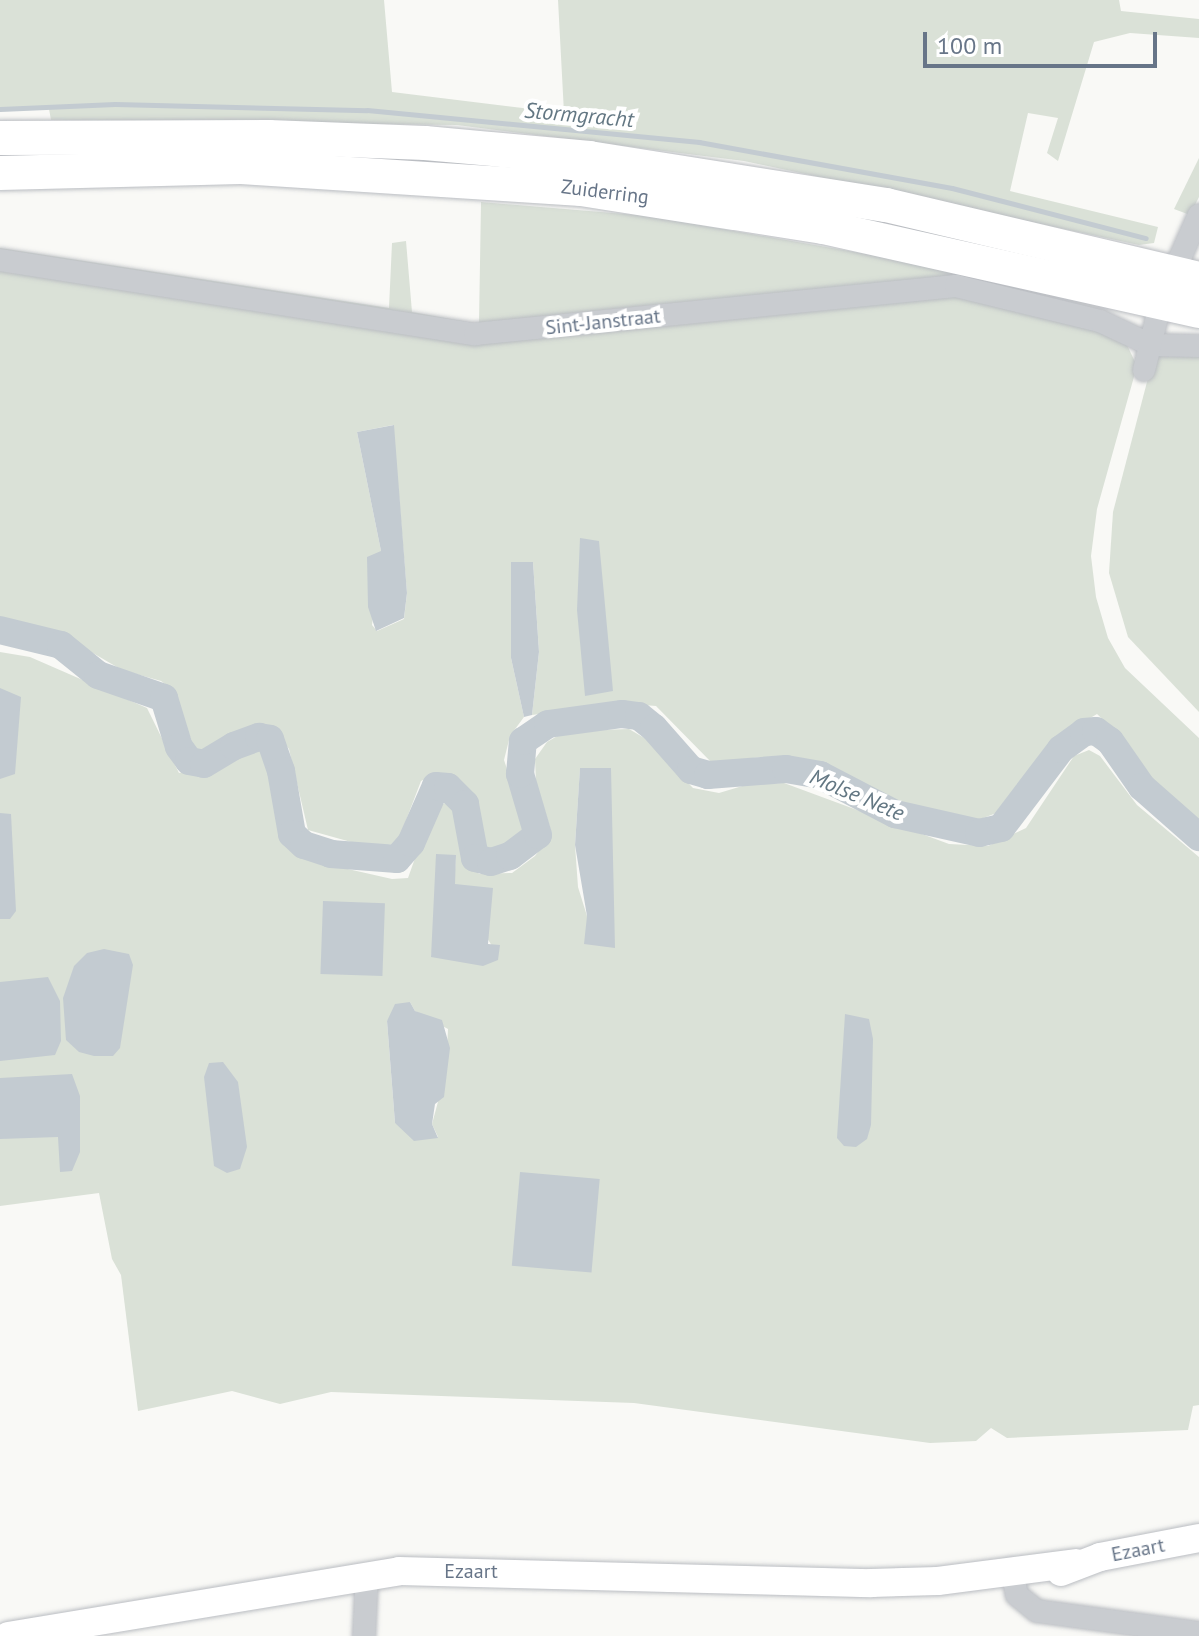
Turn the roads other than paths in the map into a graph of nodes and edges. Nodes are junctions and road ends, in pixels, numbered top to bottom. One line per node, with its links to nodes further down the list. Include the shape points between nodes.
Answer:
1 (0, 138): 5 (highway, Zuiderring, via 269,137 425,143 589,158 886,205)
2 (0, 173): 5 (highway, Zuiderring, via 241,167 581,189)
3 (1199, 215): 5 (street)
4 (0, 260): 7 (street, Sint-Janstraat, via 475,334 956,286 1100,321)
5 (1177, 284): 6 (highway, Zuiderring); 7 (street)
6 (1199, 311)
7 (1151, 345): 8 (street, Sint-Janstraat); 9 (street)
8 (1199, 346)
9 (1144, 370)
10 (1199, 1538): 12 (main road, Ezaart, via 1076,1563 1055,1575)
11 (367, 1574): 12 (main road, Ezaart, via 483,1571 938,1581 963,1587); 14 (main road, Ezaart); 15 (street)
12 (1014, 1575): 13 (street, via 1022,1603 1037,1611)
13 (1199, 1633)
14 (8, 1636)
15 (364, 1636)

